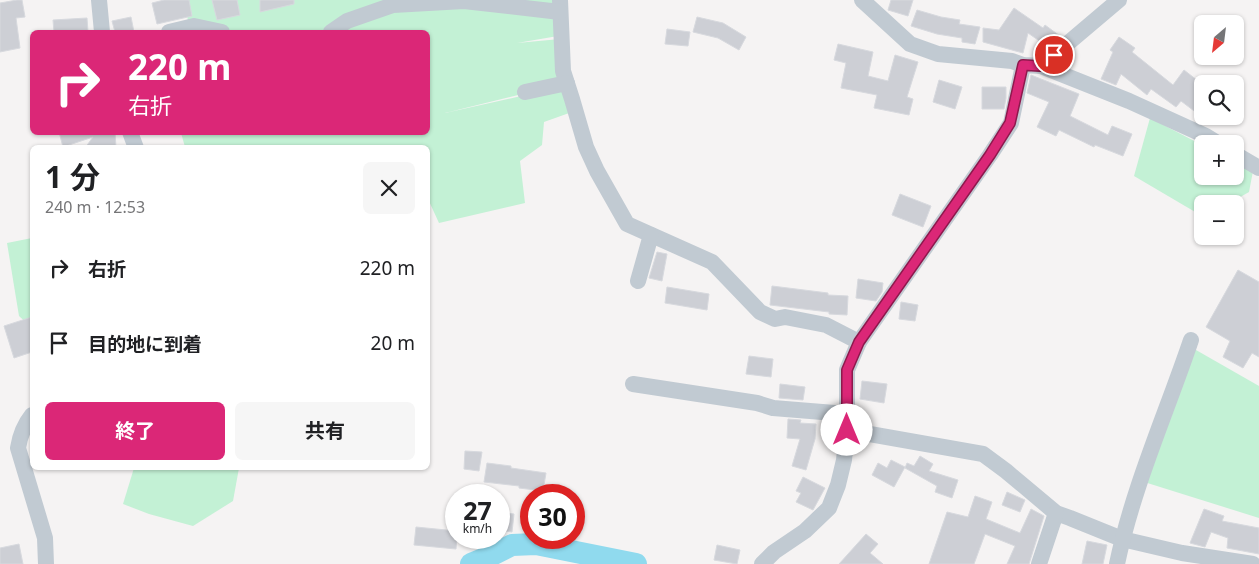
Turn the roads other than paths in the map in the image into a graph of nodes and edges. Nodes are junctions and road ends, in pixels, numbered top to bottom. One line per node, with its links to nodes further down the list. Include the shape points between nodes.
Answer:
1 (99, 0): 5 (street)
2 (862, 0): 9 (street, via 910,44 938,54 1012,61)
3 (1119, 0): 10 (street)
4 (560, 6): 8 (street, via 464,1 393,6 347,21); 11 (street, via 562,70)
5 (102, 30)
6 (177, 30): 7 (street, via 194,26)
7 (213, 30)
8 (334, 30)
9 (1023, 65): 10 (street); 19 (street, via 1010,123)
10 (1040, 66): 13 (street)
11 (567, 83): 12 (street); 16 (street, via 586,148 597,171 628,224)
12 (526, 92)
13 (1204, 135)
14 (1244, 159): 15 (street)
15 (1259, 168)
16 (651, 235): 17 (street); 19 (street, via 712,262 760,312 775,319 785,317 826,324)
17 (638, 281)
18 (1191, 340): 24 (street)
19 (859, 342): 22 (street, via 847,370)
20 (633, 384): 22 (street, via 757,403)
21 (30, 417): 27 (street, via 20,436 18,448 46,538)
22 (847, 422): 23 (street, via 983,454); 26 (street, via 842,469 829,508)
23 (1056, 513): 24 (street); 28 (street)
24 (1122, 539): 25 (street); 29 (street)
25 (1182, 558): 30 (street)
26 (763, 563)
27 (46, 564)
28 (1038, 564)
29 (1117, 564)
30 (1253, 564)

